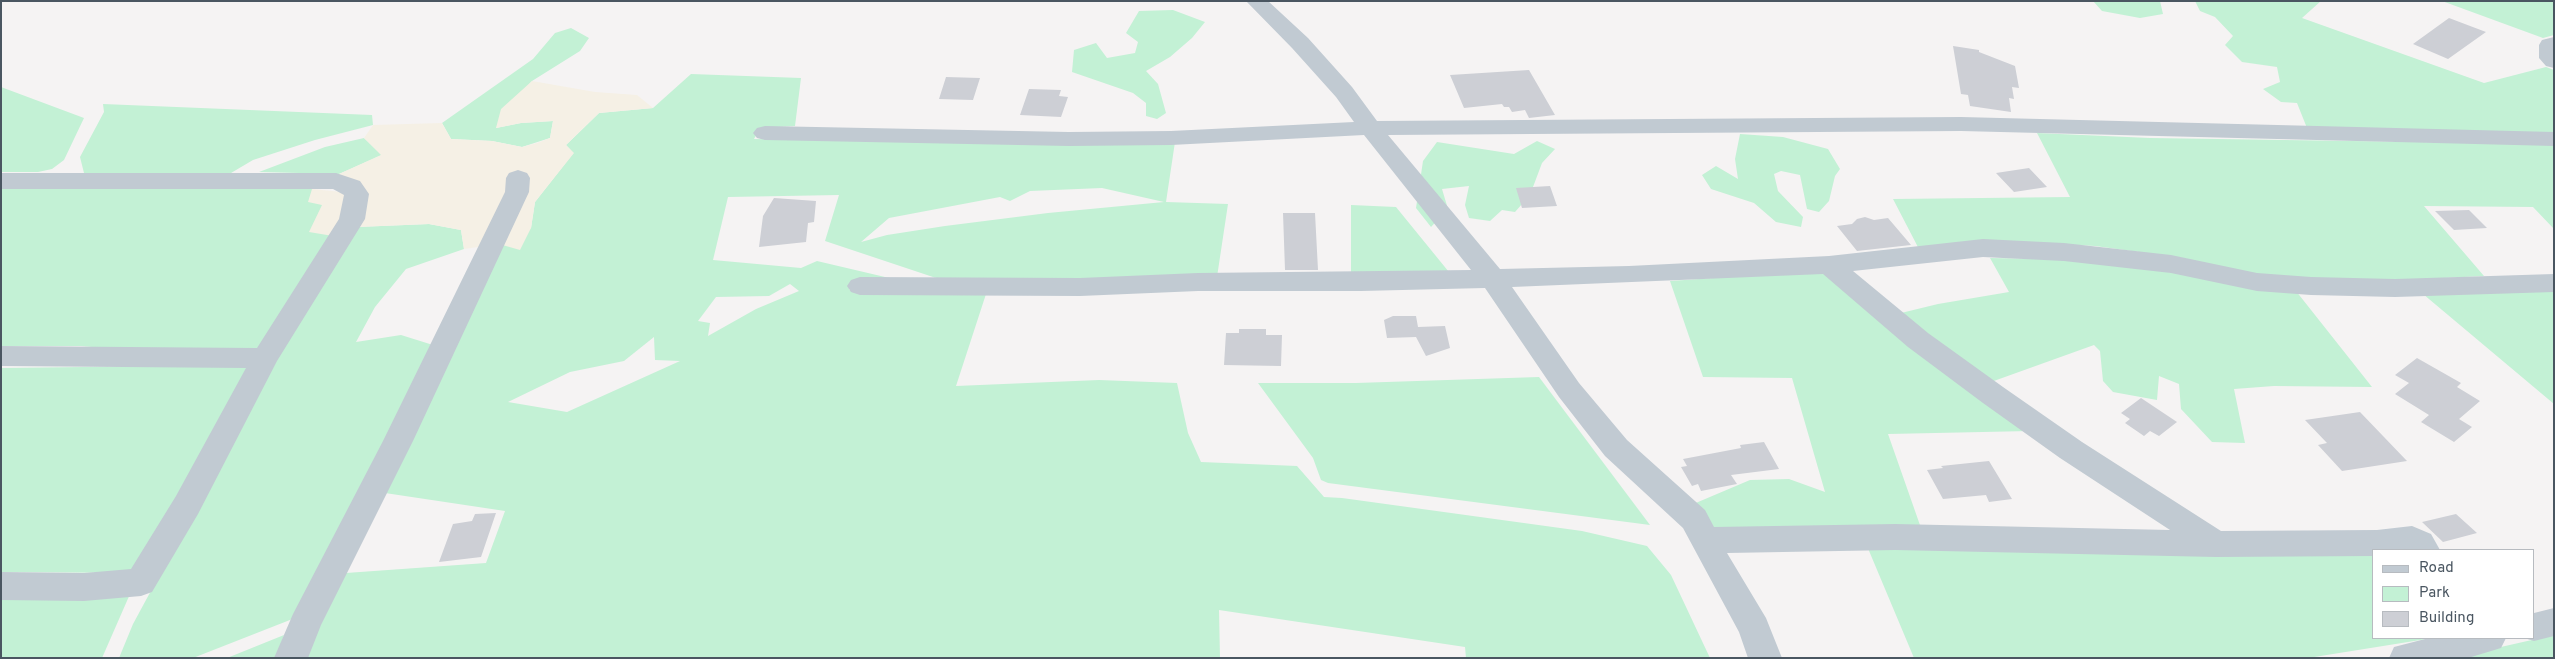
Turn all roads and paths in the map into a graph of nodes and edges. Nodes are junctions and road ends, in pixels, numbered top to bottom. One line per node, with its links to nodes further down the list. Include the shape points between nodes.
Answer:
1 (1256, 1): 4 (street, via 1300,42 1344,92)
2 (2554, 44): 3 (street, via 2550,45 2550,58)
3 (2554, 61)
4 (1370, 128): 5 (street, via 1171,138 1069,139); 6 (street, via 1961,124); 10 (street)
5 (765, 133)
6 (2554, 139)
7 (518, 178): 23 (street, via 517,192)
8 (1, 181): 14 (street, via 336,181 351,187 357,194 352,219)
9 (1829, 265): 10 (street); 11 (street, via 1983,248 2064,252 2171,264 2257,282 2311,286 2395,288); 16 (street, via 1918,340 1986,390 2071,450)
10 (1494, 279): 12 (street, via 1198,282 1080,287); 15 (street, via 1570,390 1610,440 1694,519)
11 (2554, 283)
12 (860, 286)
13 (1, 356): 14 (street)
14 (265, 358): 18 (street, via 187,506 140,582)
15 (1704, 540): 16 (street, via 1895,537); 24 (street, via 1754,628)
16 (2216, 544): 17 (street, via 2377,543 2412,539)
17 (2423, 549)
18 (1, 586)
19 (2554, 622): 20 (street)
20 (2535, 627)
21 (2480, 639): 22 (street)
22 (2455, 642): 25 (street)
23 (291, 658)
24 (1765, 658)
25 (2406, 658)

